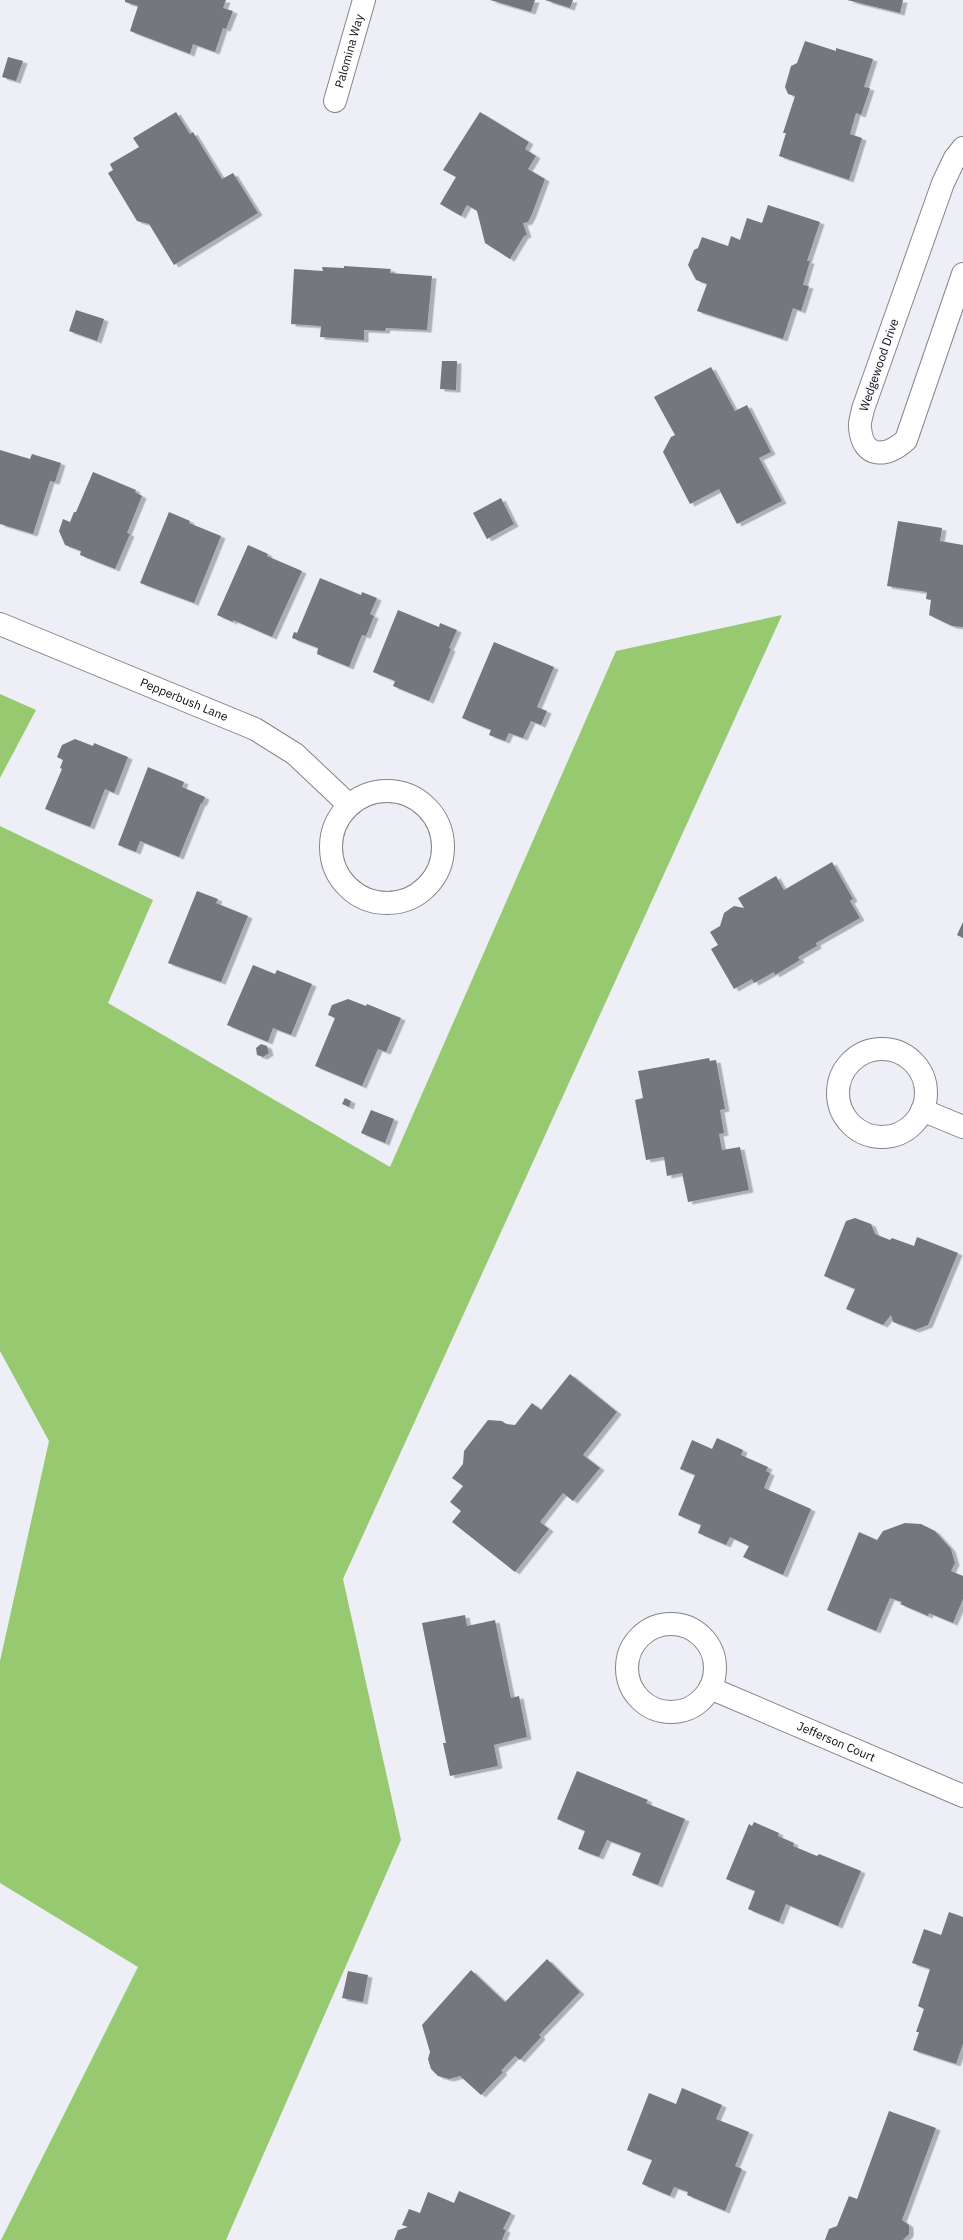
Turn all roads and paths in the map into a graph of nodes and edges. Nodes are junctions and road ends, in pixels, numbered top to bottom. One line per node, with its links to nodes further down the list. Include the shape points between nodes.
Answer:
1 (364, 0): 2 (street, Palomina Way)
2 (335, 101)
3 (963, 148): 4 (street, Wedgewood Drive, via 942,183 863,410 859,427 862,439 870,450 882,454 895,449 906,440)
4 (963, 274)
5 (0, 624): 6 (street, Pepperbush Lane, via 255,729 295,754)
6 (349, 805): 6 (street, via 339,817 332,834 330,852 334,869 344,884 358,896 375,902 390,903 420,893 431,882 442,854 442,838 438,823 430,810 418,800 401,792 384,790 366,794)
7 (922, 1110): 7 (street, via 926,1100 926,1085 920,1070 911,1059 898,1051 883,1048 868,1051 855,1058 845,1069 839,1082 838,1096 845,1116 860,1131 873,1136 901,1133 912,1125); 8 (street)
8 (963, 1127)
9 (710, 1688): 9 (street, via 714,1675 714,1660 709,1646 699,1634 686,1626 671,1623 657,1626 643,1633 633,1645 628,1657 628,1678 637,1697 648,1706 661,1711 675,1712 689,1708 701,1700); 10 (street, Jefferson Court)
10 (963, 1796)

